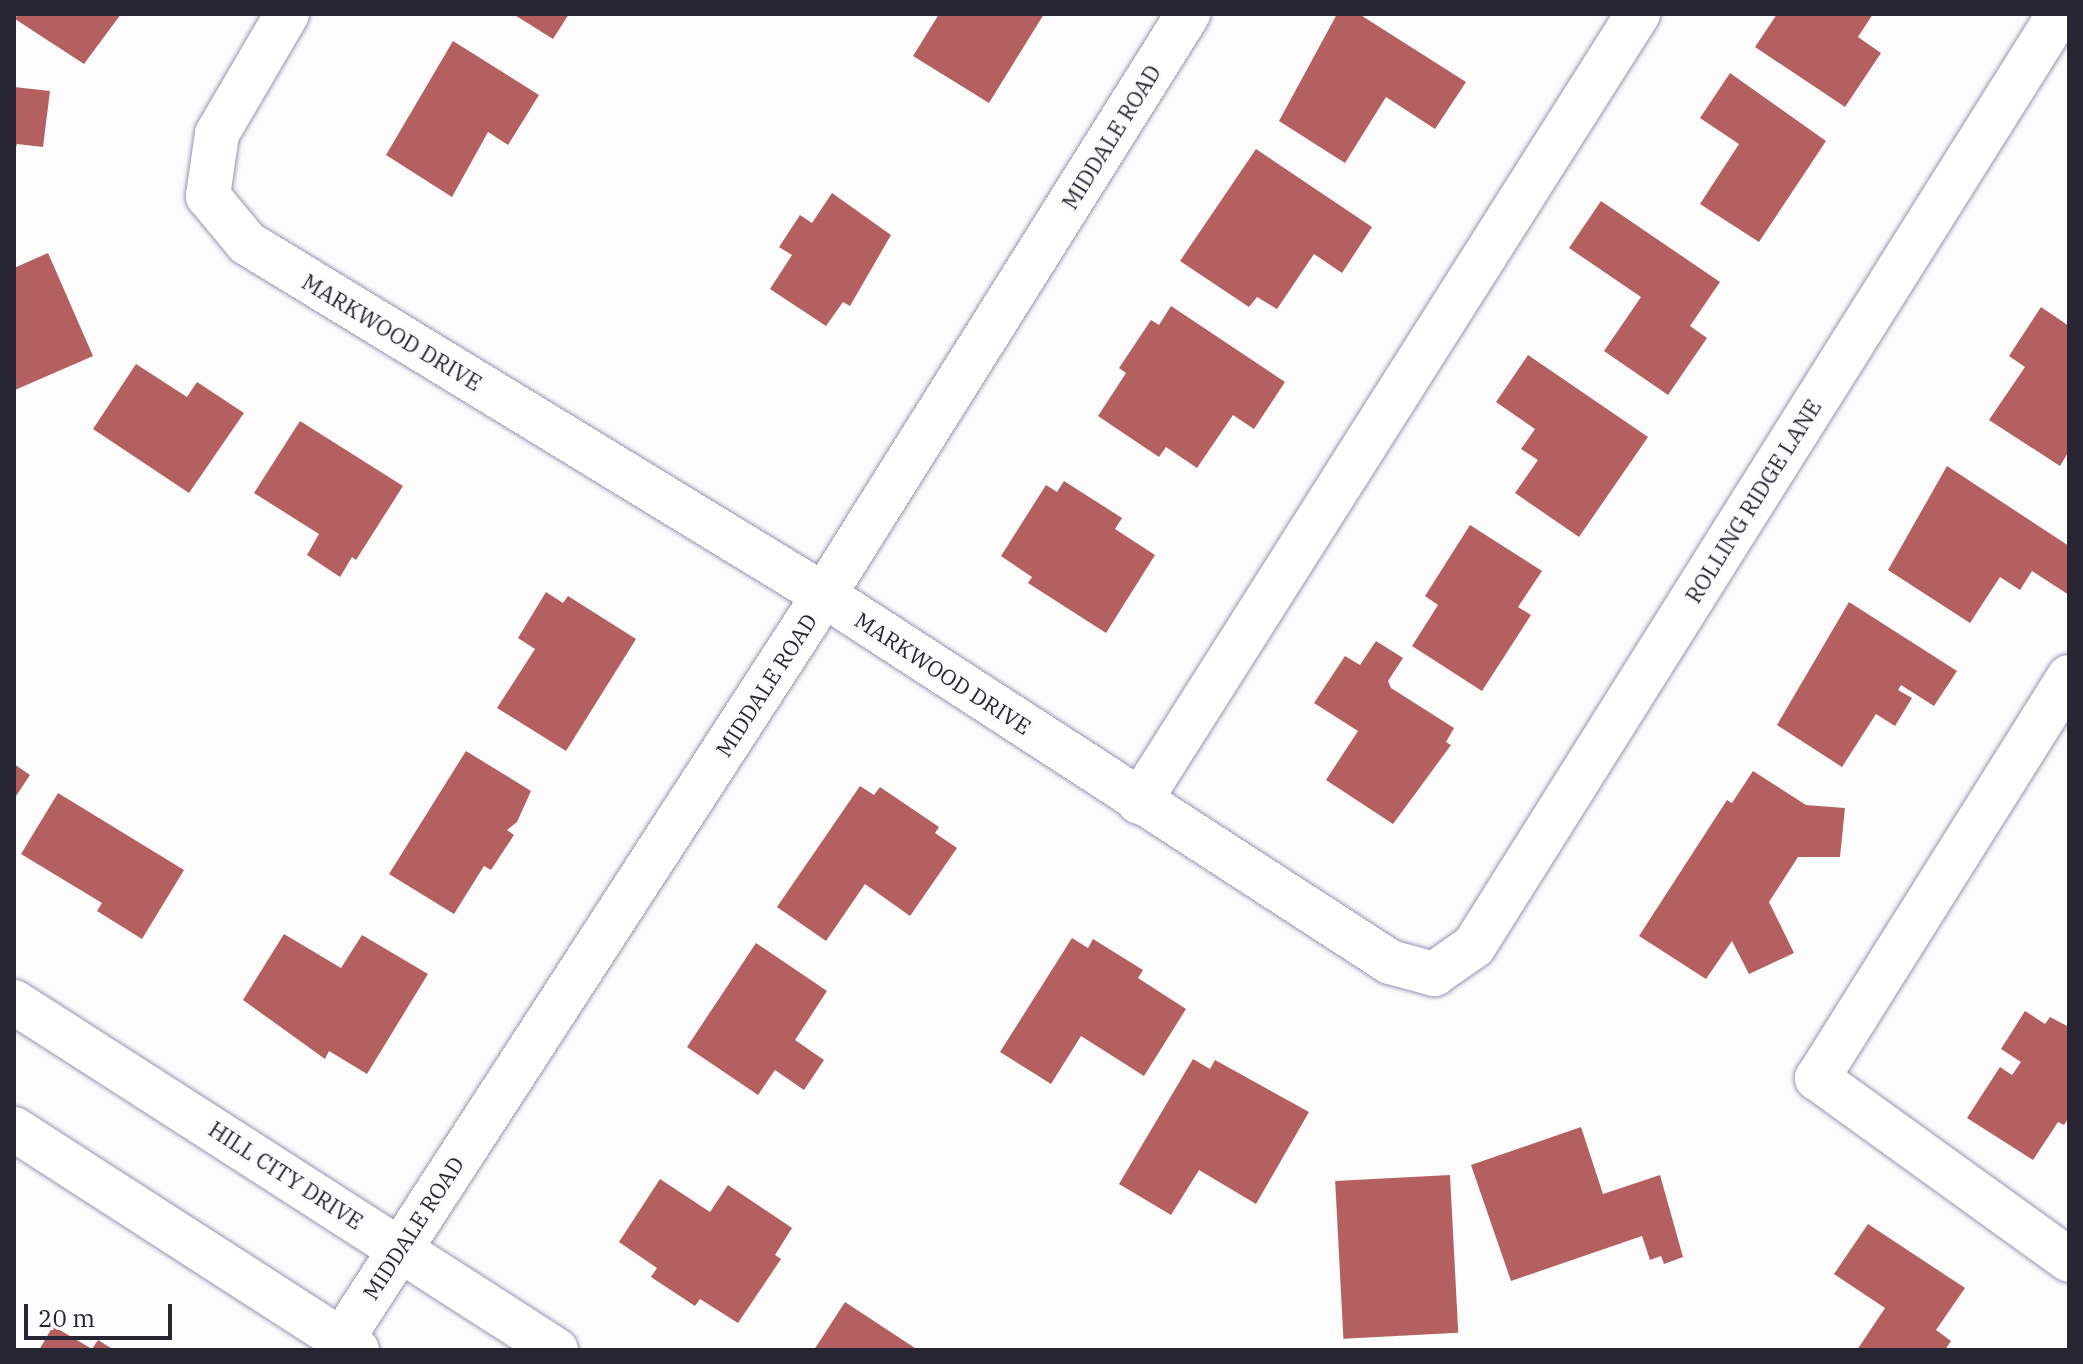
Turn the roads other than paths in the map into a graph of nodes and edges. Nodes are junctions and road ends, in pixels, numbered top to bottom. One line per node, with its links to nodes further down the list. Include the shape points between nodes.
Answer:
1 (287, 14): 5 (street, MARKWOOD DRIVE, via 217,134 208,196 247,243)
2 (1188, 14): 5 (street, MIDDALE ROAD)
3 (1638, 14): 7 (street)
4 (2059, 14): 8 (street, ROLLING RIDGE LANE, via 1474,946)
5 (824, 595): 7 (street, MARKWOOD DRIVE); 11 (street, MIDDALE ROAD)
6 (2069, 677): 12 (street, via 1817,1078)
7 (1139, 802): 8 (street, MARKWOOD DRIVE, via 1390,962)
8 (1434, 974)
9 (14, 1002): 11 (street, HILL CITY DRIVE)
10 (14, 1129): 13 (street)
11 (400, 1248): 13 (street, MIDDALE ROAD); 14 (street, HILL CITY DRIVE)
12 (2069, 1260)
13 (344, 1347)
14 (556, 1350)

